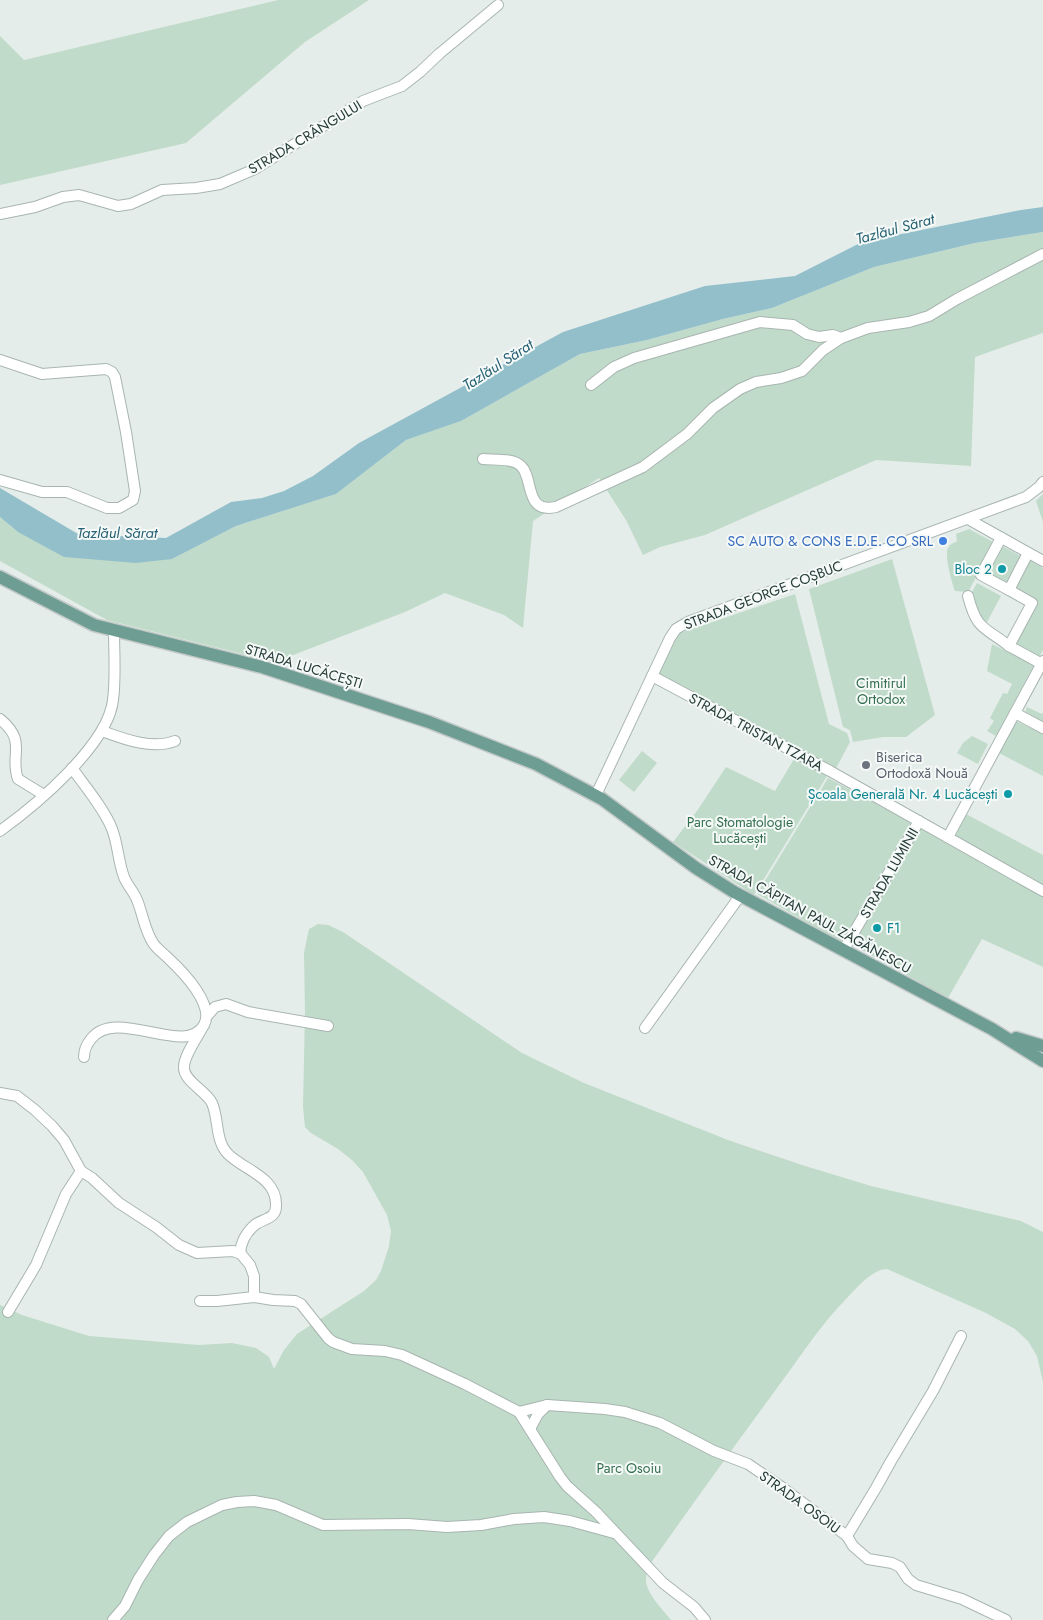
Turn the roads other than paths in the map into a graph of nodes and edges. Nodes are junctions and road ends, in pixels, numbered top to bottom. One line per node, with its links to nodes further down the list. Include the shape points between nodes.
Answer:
1 (498, 6): 2 (street, STRADA CRÂNGULUI, via 402,86 363,101 255,169 220,184 162,190 118,206 79,195 63,197)
2 (0, 214)
3 (1043, 254): 4 (street, via 929,316 868,328)
4 (841, 338): 6 (street, via 807,334 793,325 760,322 634,358 614,367); 7 (street, via 802,371 740,389 643,467 556,507 547,509 533,497 528,478 520,465 512,461)
5 (0, 360): 8 (street, via 42,374 106,369 112,372 135,491 133,500 119,508 107,508 67,492 42,492)
6 (591, 385)
7 (484, 459)
8 (0, 480)
9 (1043, 482): 10 (street, STRADA GEORGE COȘBUC, via 1026,497)
10 (968, 519): 11 (street); 20 (street, STRADA GEORGE COȘBUC, via 688,622 676,629 670,638)
11 (1001, 538): 12 (street); 15 (street, via 981,575)
12 (1028, 553): 13 (street); 15 (street)
13 (1043, 561)
14 (0, 577): 17 (main road, STRADA LUCĂCEȘTI, via 94,625)
15 (1009, 590): 18 (street, via 1032,604)
16 (968, 596): 18 (street, via 981,627)
17 (114, 630): 24 (street, via 113,700); 28 (main road, STRADA LUCĂCEȘTI, via 262,667 420,719 536,764)
18 (1009, 646): 19 (street)
19 (1042, 662): 21 (street)
20 (652, 676): 28 (street, STRADA GEORGE COȘBUC); 29 (street, STRADA TRISTAN TZARA)
21 (1015, 713): 23 (street); 31 (street)
22 (0, 719): 27 (street, via 14,736 18,779)
23 (1043, 728)
24 (102, 731): 25 (street, via 156,744); 26 (street)
25 (175, 741)
26 (72, 768): 27 (street); 35 (street, via 112,829 125,879 137,899 145,928 154,945 192,984)
27 (44, 795): 30 (street)
28 (596, 795): 33 (main road, STRADA CĂPITAN PAUL ZĂGĂNESCU)
29 (919, 821): 31 (street, STRADA TRISTAN TZARA); 34 (street, STRADA LUMINII)
30 (0, 831)
31 (948, 837): 32 (street, STRADA TRISTAN TZARA)
32 (1043, 891)
33 (740, 896): 34 (main road, STRADA CĂPITAN PAUL ZĂGĂNESCU); 37 (street)
34 (844, 951): 39 (main road, STRADA CĂPITAN PAUL ZĂGĂNESCU)
35 (207, 1016): 36 (street, via 215,1006 226,1004 248,1012); 38 (street)
36 (328, 1026)
37 (645, 1028)
38 (202, 1029): 41 (street, via 184,1036 105,1028 88,1042); 45 (street, via 185,1062 184,1071 210,1100 227,1153 264,1180 276,1201 274,1214 256,1224 248,1233)
39 (992, 1030): 40 (main road, STRADA CĂPITAN PAUL ZĂGĂNESCU); 42 (main road, STRADA CĂPITAN PAUL ZĂGĂNESCU)
40 (1043, 1046)
41 (84, 1056)
42 (1043, 1061)
43 (0, 1093): 44 (street, via 17,1096 52,1126 70,1148)
44 (81, 1172): 45 (street, via 185,1249 197,1253); 48 (street, via 66,1194 36,1265)
45 (240, 1253): 46 (street, via 246,1258 254,1276)
46 (254, 1297): 47 (street); 51 (street, via 295,1301 328,1338 340,1346 394,1352)
47 (200, 1301)
48 (8, 1312)
49 (961, 1336): 54 (street, via 933,1391)
50 (547, 1405): 51 (street, STRADA OSOIU); 52 (street); 54 (street, STRADA OSOIU, via 626,1412 660,1423 714,1451 748,1464)
51 (519, 1412): 52 (street)
52 (530, 1429): 53 (street, via 567,1486)
53 (615, 1534): 55 (street, via 544,1517 447,1527 323,1525 276,1505 237,1502 222,1505 187,1522 169,1536); 56 (street)
54 (847, 1536): 57 (street, STRADA OSOIU, via 868,1559 900,1567 916,1585 962,1599)
55 (113, 1620)
56 (705, 1620)
57 (1006, 1620)

